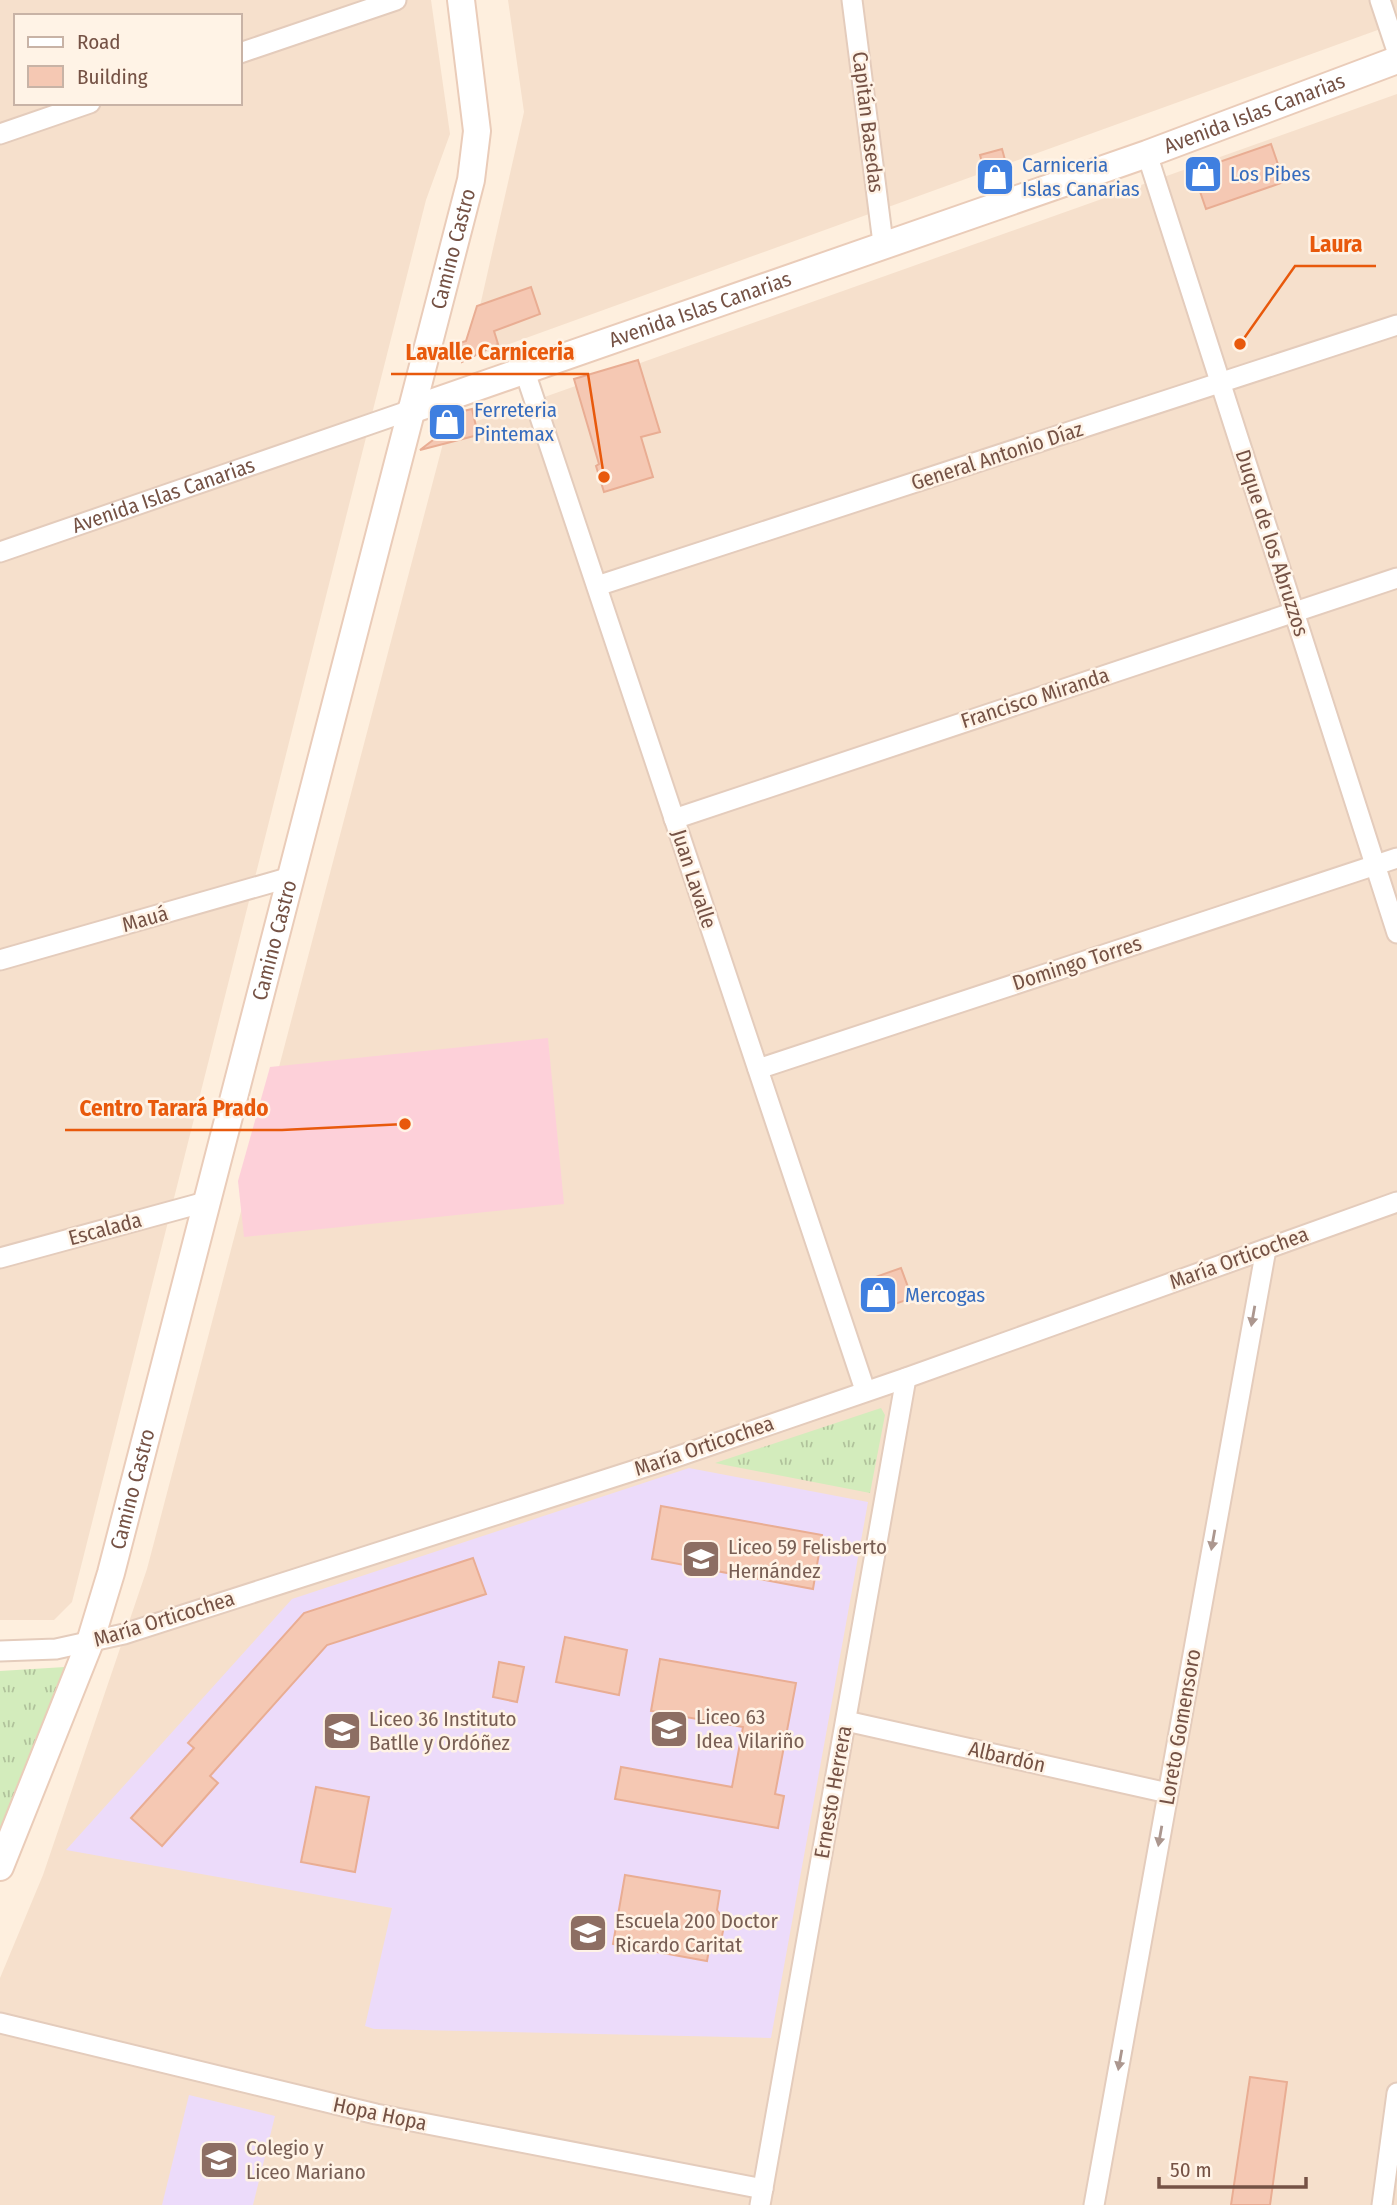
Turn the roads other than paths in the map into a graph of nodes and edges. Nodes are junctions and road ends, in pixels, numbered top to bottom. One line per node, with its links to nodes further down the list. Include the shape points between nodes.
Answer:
1 (396, 0): 6 (street)
2 (461, 0): 15 (street, Camino Castro, via 476,108 476,146)
3 (852, 0): 11 (street, Capitán Basedas)
4 (1380, 0): 5 (street)
5 (1397, 51)
6 (242, 52)
7 (1397, 60): 10 (street, Avenida Islas Canarias)
8 (84, 105): 9 (street)
9 (0, 134)
10 (1147, 154): 11 (street, Avenida Islas Canarias); 14 (street, Duque de los Abruzzos)
11 (883, 243): 13 (street, Avenida Islas Canarias)
12 (1397, 325): 14 (street, General Antonio Díaz)
13 (524, 369): 15 (street, Avenida Islas Canarias); 18 (street, Juan Lavalle)
14 (1221, 383): 18 (street, General Antonio Díaz); 19 (street, Duque de los Abruzzos)
15 (411, 410): 16 (street, Avenida Islas Canarias); 23 (street, Camino Castro)
16 (0, 552)
17 (1397, 578): 19 (street, Francisco Miranda)
18 (597, 586): 20 (street, Juan Lavalle)
19 (1294, 612): 20 (street, Francisco Miranda); 22 (street, Duque de los Abruzzos)
20 (674, 819): 26 (street, Juan Lavalle)
21 (1397, 858): 22 (street, Domingo Torres)
22 (1375, 865): 24 (street, Duque de los Abruzzos); 26 (street, Domingo Torres)
23 (291, 877): 25 (street, Mauá); 27 (street, Camino Castro)
24 (1397, 933)
25 (0, 960)
26 (758, 1069): 32 (street, Juan Lavalle)
27 (209, 1201): 30 (street, Escalada); 33 (street, Camino Castro)
28 (1397, 1202): 29 (street, María Orticochea)
29 (1266, 1249): 31 (street, María Orticochea); 36 (street, Loreto Gomensoro, one-way to 36)
30 (0, 1258)
31 (906, 1378): 32 (street, María Orticochea); 35 (street, Ernesto Herrera)
32 (865, 1390): 33 (street, María Orticochea, via 676,1457)
33 (90, 1642): 34 (street, María Orticochea, via 56,1649); 37 (street, Camino Castro)
34 (0, 1651)
35 (846, 1721): 36 (street, Albardón); 40 (street, Ernesto Herrera)
36 (1168, 1793): 41 (street, Loreto Gomensoro, one-way to 41)
37 (0, 1867)
38 (0, 2024): 40 (street, Hopa Hopa, via 376,2114)
39 (1397, 2093): 42 (street)
40 (761, 2197)
41 (1094, 2205)
42 (1382, 2205)

